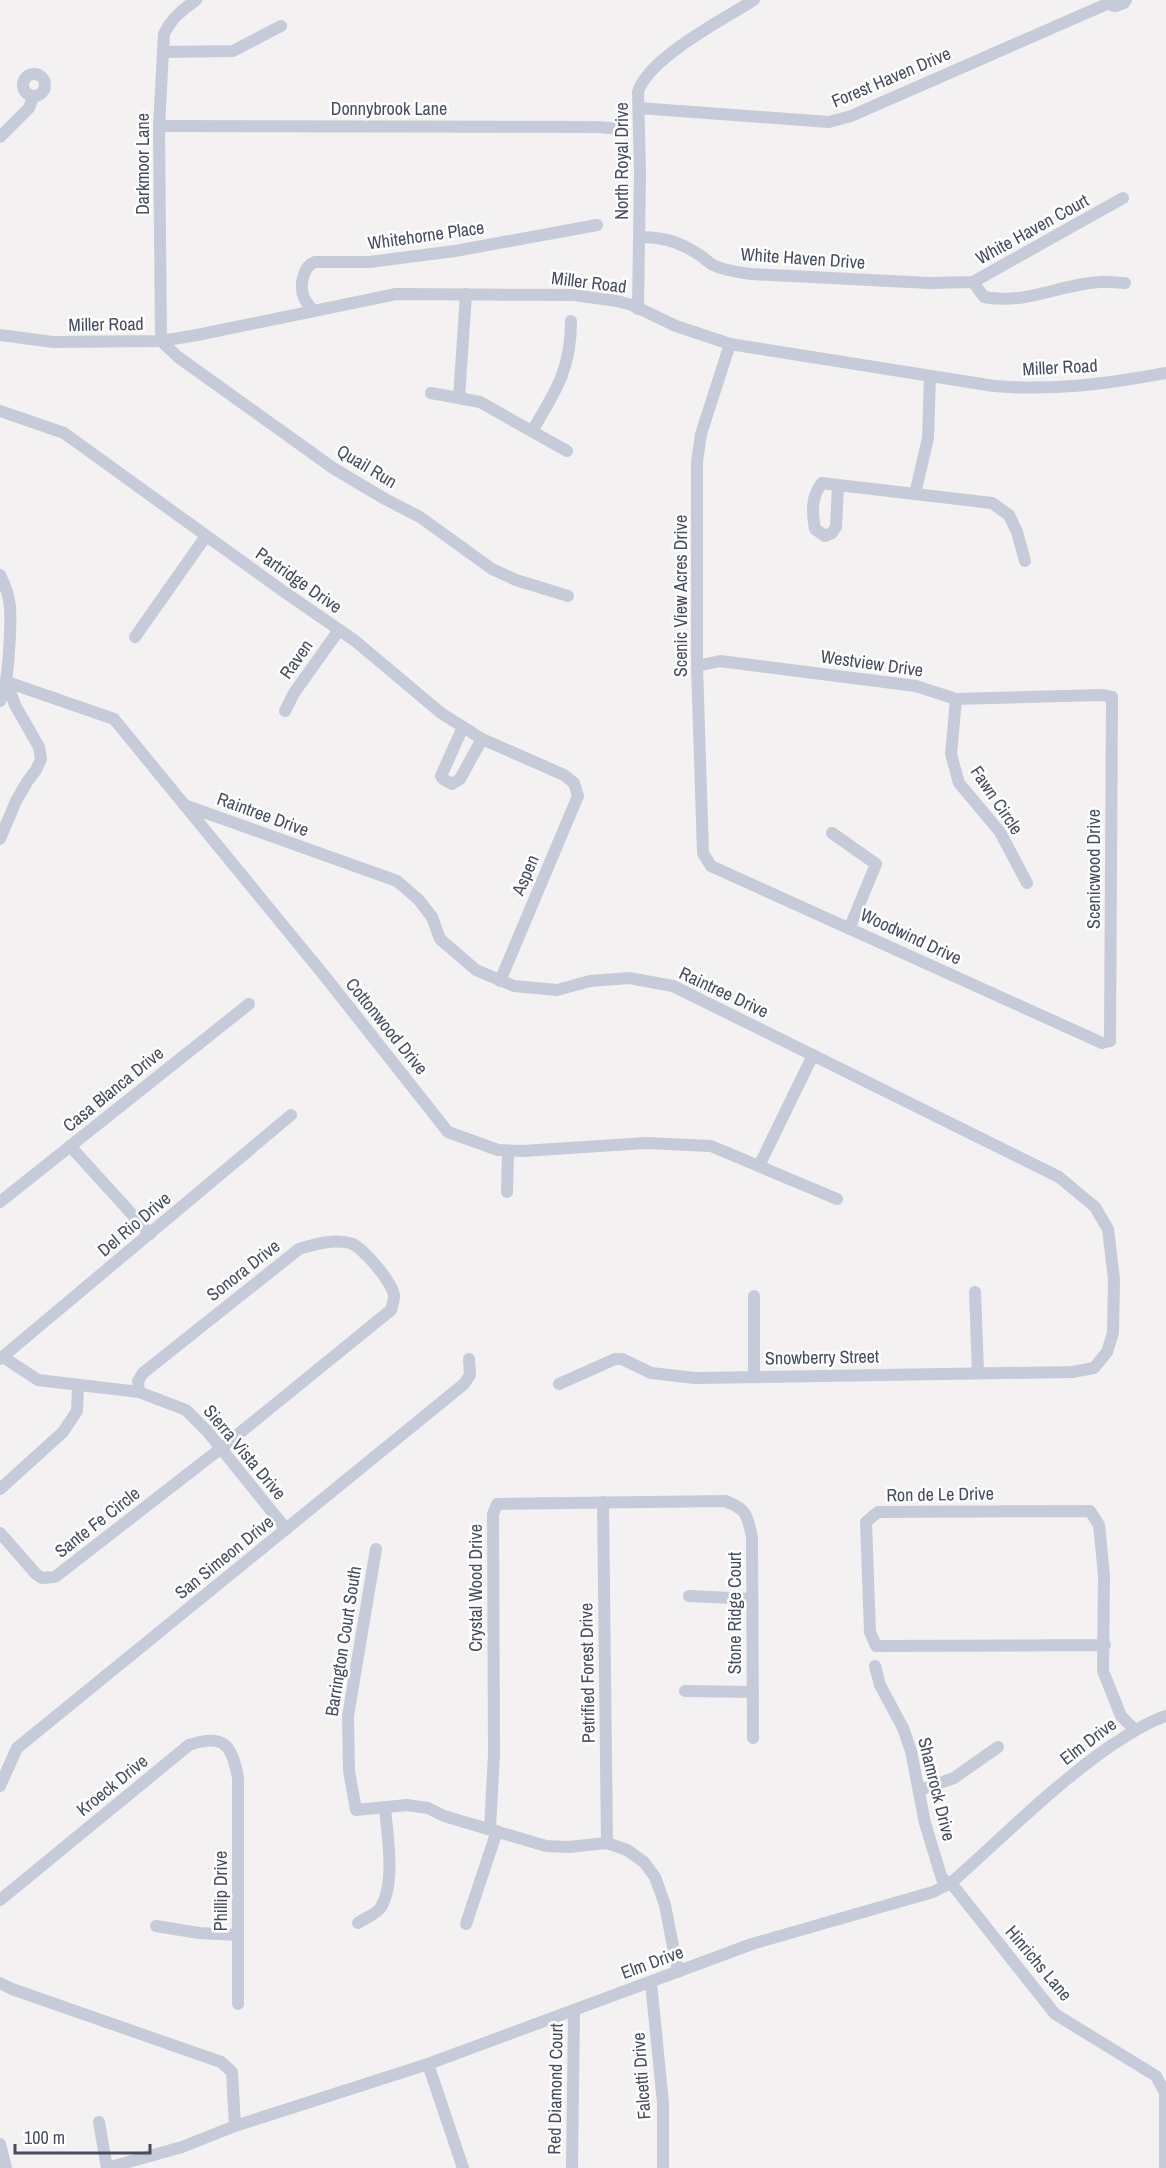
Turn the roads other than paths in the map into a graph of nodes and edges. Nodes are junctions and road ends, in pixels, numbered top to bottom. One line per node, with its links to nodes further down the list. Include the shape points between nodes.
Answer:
1 (196, 0): 6 (street, Darkmoor Lane, via 168,26)
2 (754, 0): 8 (street, North Royal Drive, via 670,53 641,82)
3 (1126, 0): 4 (street, Forest Haven Drive, via 1119,6)
4 (1108, 1): 8 (street, Forest Haven Drive, via 851,116 829,122)
5 (281, 26): 6 (street, via 233,51)
6 (163, 52): 9 (street, Darkmoor Lane)
7 (33, 97): 11 (street, via 29,108)
8 (639, 108): 14 (street, North Royal Drive)
9 (159, 126): 10 (street, Donnybrook Lane); 22 (street, Darkmoor Lane)
10 (620, 129)
11 (0, 137)
12 (1123, 198): 15 (street, White Haven Court)
13 (597, 225): 19 (street, Whitehorne Place, via 369,262 315,262 304,272 302,285 303,296)
14 (639, 237): 15 (street, White Haven Drive, via 674,240 711,264 750,274); 18 (street, North Royal Drive)
15 (973, 282): 16 (street, White Haven Court, via 984,297 997,300 1021,299 1101,281)
16 (1125, 283)
17 (466, 294): 18 (street, Miller Road, via 574,295 617,301); 19 (street, Miller Road, via 396,294); 27 (street)
18 (638, 309): 23 (street, Miller Road)
19 (313, 311): 22 (street, Miller Road)
20 (572, 321): 29 (street, via 571,347 564,371)
21 (0, 335): 22 (street, Miller Road, via 53,342)
22 (161, 341): 36 (street, Quail Run, via 333,468 420,517 492,569)
23 (730, 344): 25 (street, Miller Road); 39 (street, Scenic View Acres Drive, via 701,434 697,462)
24 (1166, 374): 25 (street, Miller Road, via 1031,389)
25 (930, 376): 32 (street, via 928,438)
26 (431, 393): 27 (street)
27 (459, 398): 29 (street, via 480,402)
28 (0, 411): 33 (street, Partridge Drive, via 64,432)
29 (532, 431): 30 (street)
30 (567, 451)
31 (838, 485): 32 (street)
32 (915, 494): 34 (street, via 992,503 1009,515)
33 (206, 536): 37 (street, Partridge Drive); 38 (street)
34 (1025, 561)
35 (0, 575): 40 (street, via 10,607)
36 (568, 596)
37 (339, 630): 44 (street, Raven); 45 (street, Partridge Drive)
38 (135, 637)
39 (698, 666): 42 (street, Westview Drive, via 720,661 847,677 916,686); 51 (street, Scenic View Acres Drive)
40 (7, 682): 43 (street); 48 (street, Cottonwood Drive, via 114,719); 50 (street, via 39,747 41,759 16,801)
41 (1112, 697): 42 (street, Westview Drive); 56 (street, Scenicwood Drive)
42 (956, 699): 52 (street, Fawn Circle, via 951,754 959,783 1000,832)
43 (0, 700)
44 (285, 711)
45 (463, 727): 46 (street, Partridge Drive); 46 (street, via 443,779 452,784 460,778)
46 (482, 739): 47 (street, Partridge Drive)
47 (574, 783): 54 (street, Aspen, via 578,796)
48 (184, 805): 54 (street, Raintree Drive, via 397,881 432,917 440,939 476,970); 60 (street, Cottonwood Drive, via 448,1132)
49 (832, 833): 53 (street, via 876,864)
50 (0, 839)
51 (703, 853): 53 (street, Woodwind Drive, via 711,866)
52 (1027, 883)
53 (850, 927): 56 (street, Woodwind Drive, via 1102,1043)
54 (500, 981): 57 (street, Raintree Drive, via 557,990 590,981 629,978 673,986)
55 (249, 1004): 59 (street, Casa Blanca Drive)
56 (1110, 1041)
57 (813, 1055): 61 (street); 70 (street, Raintree Drive, via 1059,1177 1095,1207 1108,1229 1114,1279 1113,1333 1107,1352)
58 (291, 1115): 65 (street, Del Rio Drive)
59 (70, 1146): 64 (street, Casa Blanca Drive); 65 (street)
60 (508, 1150): 61 (street, Cottonwood Drive, via 687,1144 711,1146); 62 (street)
61 (759, 1166): 63 (street, Cottonwood Drive)
62 (507, 1192)
63 (837, 1199)
64 (0, 1202)
65 (150, 1234): 68 (street, Del Rio Drive)
66 (975, 1292): 71 (street)
67 (754, 1296): 72 (street)
68 (1, 1358): 74 (street, Sierra Vista Drive, via 38,1380)
69 (469, 1359): 80 (street, San Simeon Drive, via 470,1375 464,1384)
70 (1094, 1368): 71 (street, Snowberry Street, via 1072,1372)
71 (978, 1372): 72 (street, Snowberry Street)
72 (754, 1377): 73 (street, Snowberry Street, via 696,1378 651,1373 615,1359)
73 (559, 1384)
74 (78, 1386): 75 (street, Sierra Vista Drive); 77 (street, via 77,1411 63,1432)
75 (139, 1392): 76 (street, Sierra Vista Drive, via 186,1410); 76 (street, Sonora Drive, via 138,1381 143,1373 299,1249 328,1241 353,1243 380,1269 391,1287 391,1310)
76 (220, 1449): 80 (street, Sierra Vista Drive); 81 (street, Sante Fe Circle, via 55,1577 42,1578 36,1574)
77 (0, 1489)
78 (724, 1501): 79 (street, Crystal Wood Drive); 84 (street, Stone Ridge Court, via 743,1509 748,1519 752,1537)
79 (603, 1502): 97 (street, Crystal Wood Drive, via 497,1503 492,1514); 98 (street, Petrified Forest Drive)
80 (286, 1529): 94 (street, San Simeon Drive, via 17,1748)
81 (0, 1533)
82 (376, 1549): 96 (street, Barrington Court South, via 348,1716 349,1771 356,1810)
83 (689, 1596): 84 (street)
84 (752, 1599): 88 (street, Stone Ridge Court)
85 (1105, 1645): 85 (street, Ron de Le Drive, via 876,1646 870,1632 867,1522 878,1512 1090,1511 1099,1525); 90 (street, Ron de Le Drive, via 1103,1671 1121,1716)
86 (875, 1666): 95 (street, Shamrock Drive, via 880,1685 903,1728)
87 (685, 1691): 88 (street)
88 (753, 1692): 91 (street, Stone Ridge Court)
89 (1166, 1716): 90 (street, Elm Drive)
90 (1135, 1730): 99 (street, Elm Drive, via 1054,1790)
91 (753, 1738)
92 (998, 1747): 95 (street, via 954,1778)
93 (238, 1778): 100 (street, Kroeck Drive, via 230,1749 204,1740 189,1745); 104 (street, Phillip Drive)
94 (0, 1786)
95 (920, 1790): 99 (street, Shamrock Drive, via 925,1823 942,1879)
96 (385, 1807): 97 (street, via 428,1808); 101 (street, via 387,1892 380,1909)
97 (494, 1829): 98 (street, via 546,1846); 102 (street)
98 (607, 1843): 105 (street, via 644,1862 655,1878 665,1905)
99 (951, 1883): 105 (street, Elm Drive, via 933,1892 752,1944); 119 (street, Hinrichs Lane, via 1055,2014 1156,2076 1165,2093)
100 (0, 1900)
101 (358, 1923)
102 (466, 1924)
103 (156, 1926): 104 (street)
104 (238, 1935): 108 (street, Phillip Drive)
105 (678, 1972): 107 (street, Elm Drive)
106 (0, 1983): 112 (street, via 222,2062 232,2072)
107 (651, 1983): 109 (street, Elm Drive); 118 (street, Falcetti Drive, via 663,2103)
108 (238, 2004)
109 (574, 2010): 110 (street, Elm Drive); 117 (street, Red Diamond Court)
110 (428, 2064): 112 (street, Elm Drive); 116 (street)
111 (99, 2122): 115 (street)
112 (235, 2126): 115 (street, Elm Drive, via 182,2147)
113 (0, 2144): 114 (street)
114 (6, 2168)
115 (107, 2168)
116 (463, 2168)
117 (572, 2168)
118 (663, 2168)
119 (1165, 2168)

